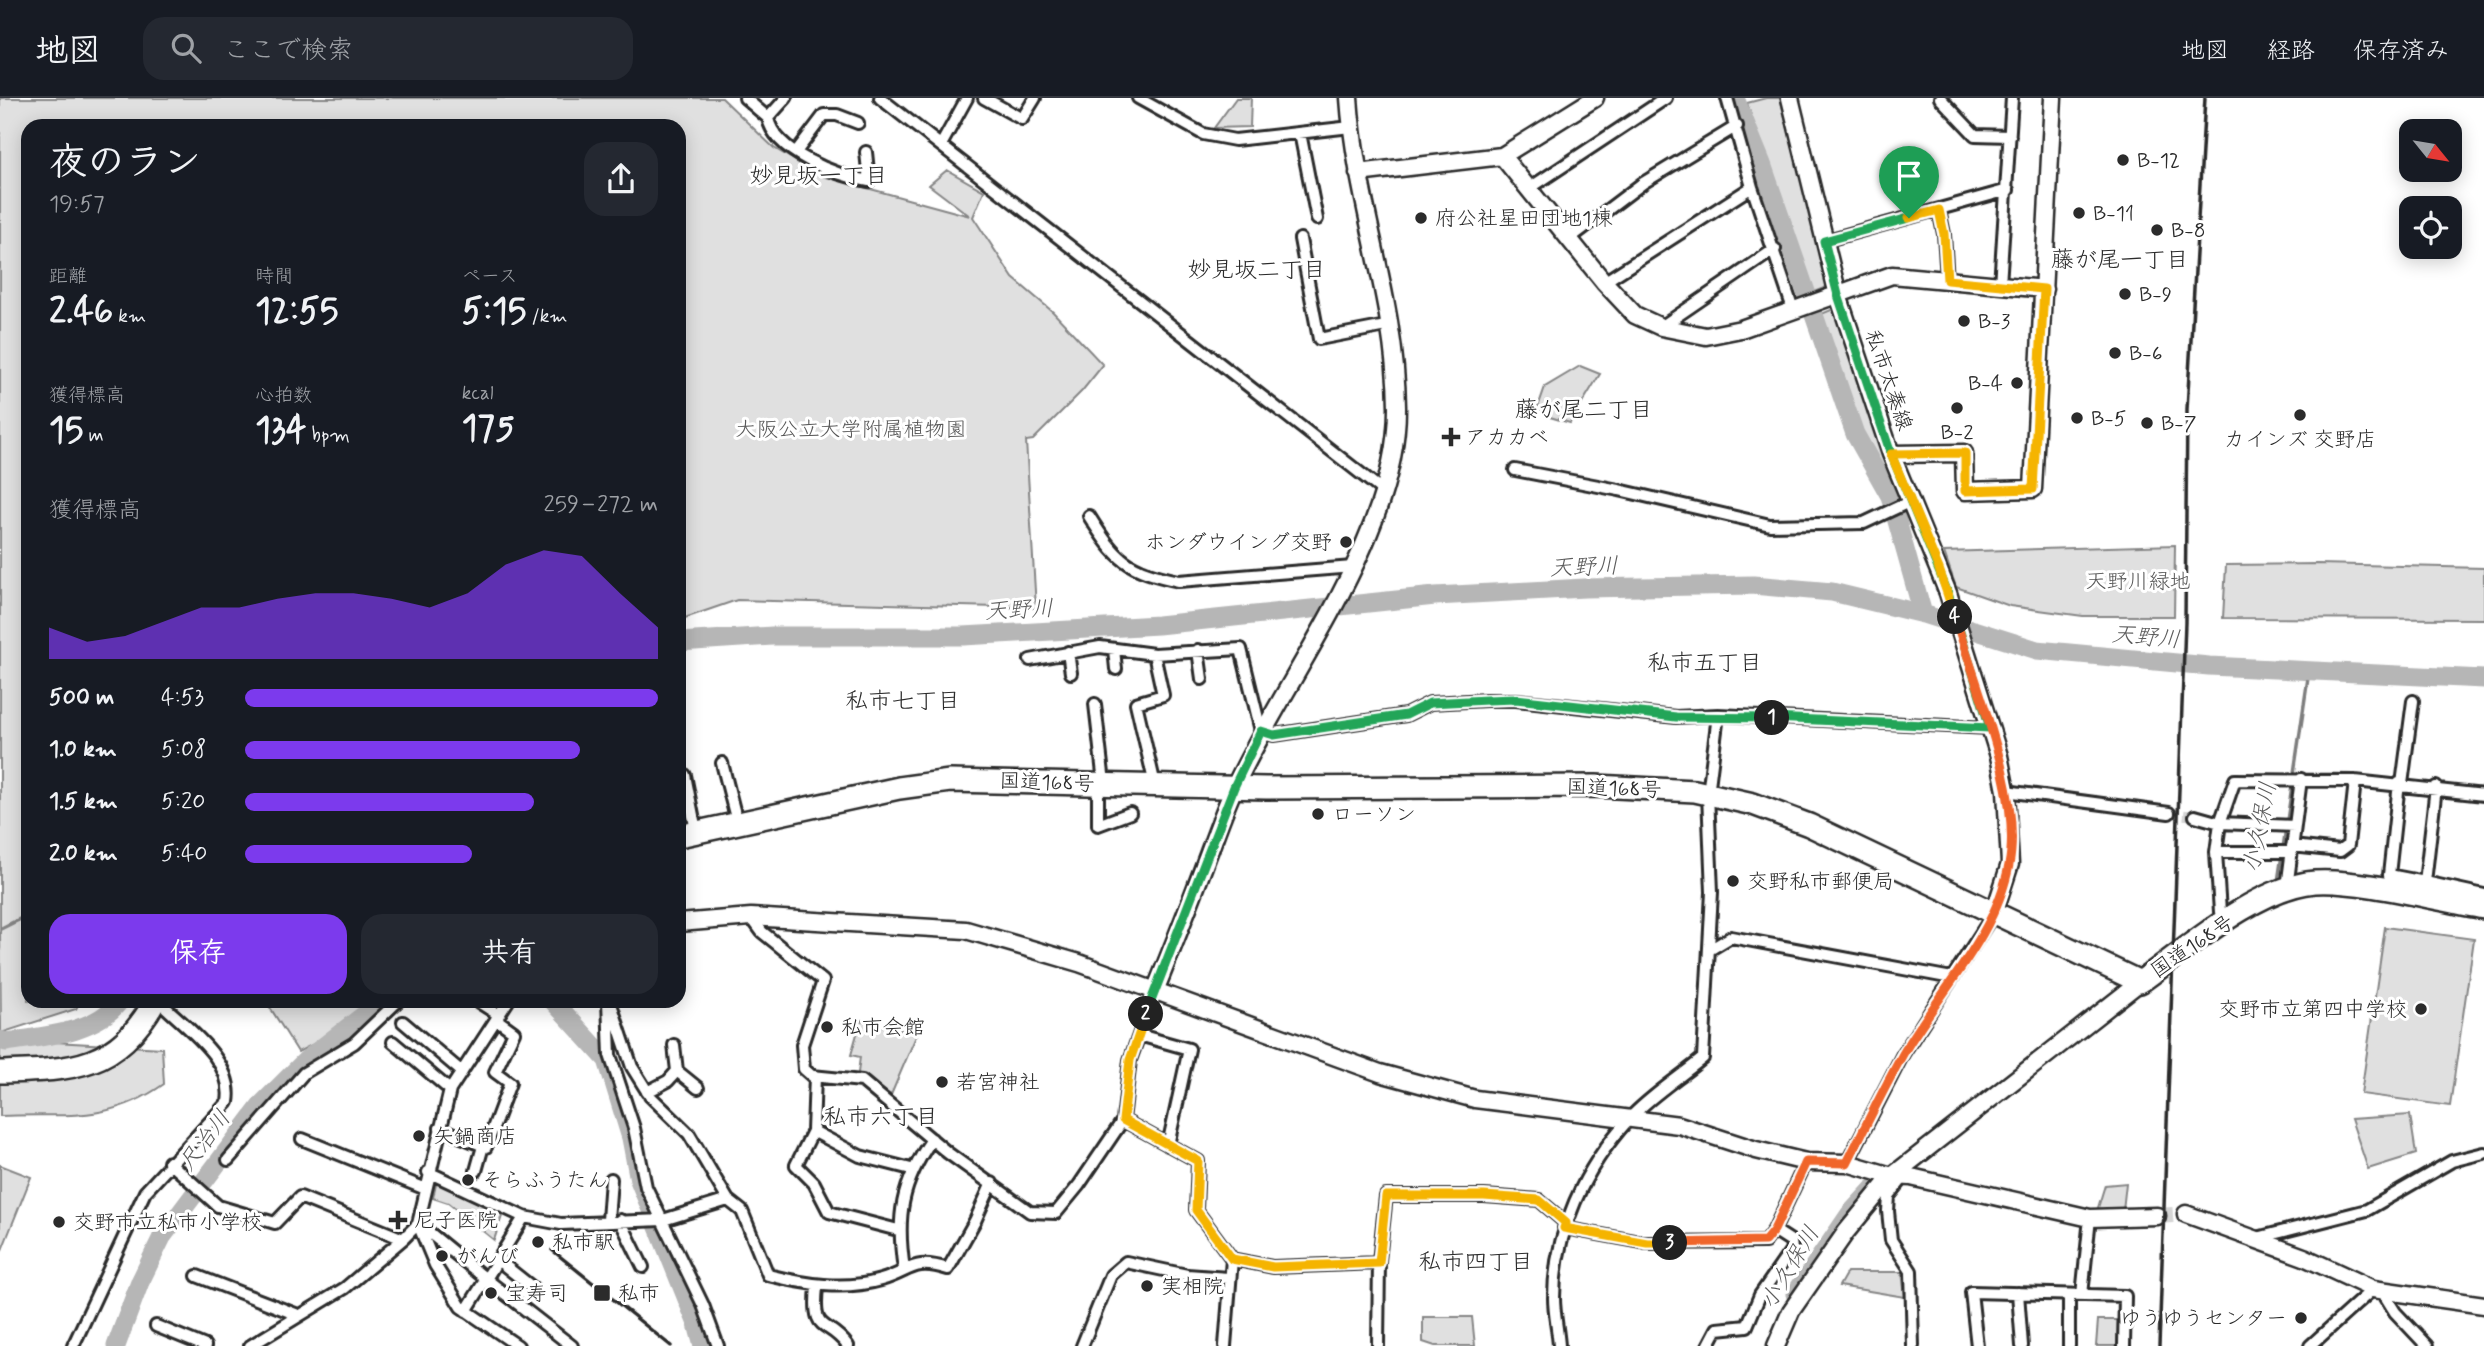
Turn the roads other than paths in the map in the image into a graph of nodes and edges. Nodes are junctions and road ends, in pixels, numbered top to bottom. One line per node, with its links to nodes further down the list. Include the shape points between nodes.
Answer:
1 (745, 98): 18 (street)
2 (786, 98): 18 (street)
3 (880, 98): 17 (street)
4 (902, 98): 17 (street)
5 (967, 98): 24 (street)
6 (984, 98): 7 (street, via 1022,119)
7 (1035, 98)
8 (1138, 98): 22 (street, via 1203,134 1235,140)
9 (1349, 98): 21 (street)
10 (1595, 98): 27 (street)
11 (1666, 98): 30 (street)
12 (1727, 98): 20 (street)
13 (1790, 98): 36 (street, 私市太秦線)
14 (2011, 98): 23 (street)
15 (2053, 98): 41 (street)
16 (1943, 99): 23 (street, via 1975,135)
17 (896, 110): 24 (street)
18 (768, 118): 25 (street, via 771,131)
19 (858, 122): 25 (street, via 824,115)
20 (1737, 126): 29 (street); 35 (street, via 1643,183)
21 (1351, 127): 22 (street); 28 (street)
22 (1300, 133): 33 (street)
23 (2010, 136): 31 (street)
24 (941, 145): 48 (street)
25 (796, 152): 26 (street, via 847,177 869,181)
26 (866, 152)
27 (1502, 156): 28 (street); 30 (street)
28 (1358, 173): 44 (street)
29 (1752, 187): 37 (street); 39 (street)
30 (1527, 190): 35 (street)
31 (2008, 190): 32 (street); 40 (street)
32 (1939, 210): 36 (street); 38 (street)
33 (1317, 219)
34 (1300, 239): 44 (street, via 1319,339)
35 (1569, 239): 39 (street)
36 (1824, 241): 42 (street, 私市太秦線)
37 (1775, 249): 43 (street); 45 (street)
38 (1947, 280): 40 (street); 42 (street, via 1892,275)
39 (1604, 282): 45 (street, via 1635,315)
40 (2000, 285): 41 (street)
41 (2044, 289): 46 (street, via 2033,489 1965,491 1965,453)
42 (1838, 295): 43 (street); 46 (street, 私市太秦線)
43 (1805, 308): 45 (street, via 1706,336)
44 (1391, 325): 48 (street, via 1397,409)
45 (1661, 327)
46 (1891, 454): 49 (street, 私市太秦線)
47 (1515, 470): 49 (street, via 1770,525 1864,523)
48 (1382, 491): 51 (street)
49 (1906, 504): 63 (street, 私市太秦線, via 1948,593)
50 (1089, 516): 51 (street, via 1124,564 1154,576 1179,581)
51 (1351, 571): 64 (street)
52 (1114, 649): 54 (street); 55 (street); 57 (street)
53 (1198, 650): 55 (street); 59 (street); 64 (street, via 1241,649)
54 (1068, 652): 56 (street); 58 (street)
55 (1154, 654): 70 (street, via 1163,695 1136,703)
56 (1030, 660)
57 (1116, 669)
58 (1071, 673)
59 (1202, 679)
60 (2413, 701): 69 (street)
61 (1095, 704): 68 (street)
62 (1718, 715): 63 (street); 64 (street, via 1676,717 1516,699 1487,700 1430,703 1406,715 1274,735); 75 (street)
63 (1990, 728): 73 (street, 私市太秦線)
64 (1261, 731): 71 (street)
65 (722, 763): 80 (street)
66 (2296, 779): 67 (street); 81 (street, via 2235,780); 82 (street)
67 (2355, 780): 69 (street); 84 (street, via 2348,845 2340,850)
68 (1101, 783): 70 (highway, 国道168号); 77 (street, via 1098,825); 80 (highway, 国道168号, via 950,781)
69 (2401, 784): 72 (street); 86 (street, via 2389,875)
70 (1155, 785): 71 (highway, 国道168号)
71 (1234, 787): 75 (highway, 国道168号, via 1596,786); 97 (street)
72 (2436, 787): 76 (street); 86 (street)
73 (2006, 791): 78 (street); 91 (street, 私市太秦線, via 2010,864)
74 (686, 794): 83 (street)
75 (1708, 794): 91 (highway, 国道168号, via 1753,804 1809,825); 94 (street)
76 (2484, 794)
77 (1130, 813)
78 (2169, 813)
79 (2194, 816): 81 (street)
80 (737, 822): 83 (highway, 国道168号)
81 (2220, 823): 82 (street); 85 (street)
82 (2289, 826): 84 (street)
83 (688, 833)
84 (2287, 851): 85 (street); 87 (street)
85 (2216, 852): 90 (street)
86 (2425, 882): 88 (street)
87 (2287, 888): 89 (highway, 国道168号, via 2314,882 2344,883); 96 (highway, 国道168号, via 2250,906)
88 (2484, 895)
89 (2484, 908)
90 (2220, 912)
91 (1994, 913): 95 (street); 96 (highway, 国道168号)
92 (751, 917): 93 (street); 97 (street, via 966,930); 113 (street, via 762,932 824,981 802,1045 804,1069)
93 (686, 922)
94 (1711, 949): 95 (street, via 1731,937); 117 (street, via 1703,1058)
95 (1952, 978): 129 (street, via 1903,1054)
96 (2140, 982): 133 (street)
97 (1155, 991): 107 (street); 117 (street, via 1380,1073 1475,1099)
98 (152, 1008): 111 (highway, via 135,1033 101,1059 69,1069)
99 (164, 1008): 127 (street, via 221,1063 230,1090 219,1114)
100 (391, 1008): 126 (street, via 354,1043 304,1073)
101 (486, 1008): 105 (street)
102 (504, 1008): 105 (street)
103 (609, 1008): 144 (street, via 610,1055)
104 (611, 1008): 116 (street, via 632,1067)
105 (498, 1017): 112 (street); 124 (street, via 514,1032 495,1072 510,1083 499,1120)
106 (403, 1022): 112 (street)
107 (1139, 1035): 118 (street, via 1130,1060); 123 (street, via 1189,1049)
108 (393, 1042): 115 (street)
109 (674, 1045): 110 (street)
110 (677, 1071): 114 (street); 116 (street)
111 (0, 1072)
112 (462, 1072): 115 (street)
113 (816, 1076): 120 (street); 122 (street, via 862,1081)
114 (698, 1088)
115 (450, 1090): 119 (street)
116 (647, 1092): 137 (street, via 688,1134)
117 (1630, 1118): 128 (street, via 1679,1125); 146 (street, via 1605,1149)
118 (1123, 1120): 123 (street); 135 (street, via 1056,1213 1030,1212)
119 (440, 1128): 124 (street); 132 (street)
120 (813, 1131): 130 (street, via 860,1156); 147 (street, via 796,1165 814,1183 829,1212)
121 (302, 1139): 136 (street)
122 (932, 1139): 130 (street); 135 (street)
123 (1168, 1145): 151 (street, via 1198,1161 1196,1210)
124 (483, 1146): 131 (street)
125 (2484, 1153): 149 (street, via 2452,1161 2367,1210)
126 (228, 1160)
127 (169, 1162): 150 (street, via 218,1206 275,1223 300,1196); 171 (street, via 133,1214)
128 (1806, 1162): 129 (street); 148 (street)
129 (1847, 1163): 133 (street)
130 (911, 1170): 147 (street)
131 (475, 1171)
132 (429, 1172): 136 (street); 140 (street)
133 (1898, 1177): 141 (street); 181 (street, via 1846,1232 1791,1311); 182 (street, via 1888,1211 1891,1240 1911,1271)
134 (611, 1179): 142 (street)
135 (992, 1183): 155 (street, via 948,1269 926,1262)
136 (426, 1189): 145 (street)
137 (728, 1200): 144 (street); 159 (street, via 742,1211 768,1275)
138 (2186, 1214): 149 (street)
139 (2157, 1216): 141 (street)
140 (524, 1217): 142 (street, via 562,1224); 152 (street)
141 (2090, 1218): 164 (street)
142 (608, 1220): 143 (street)
143 (620, 1220): 144 (street); 154 (street)
144 (658, 1220): 175 (street, via 704,1306)
145 (418, 1224): 150 (street); 158 (street); 166 (street, via 435,1265)
146 (1565, 1226): 148 (street, via 1647,1243 1765,1241); 153 (street, via 1539,1200 1386,1196); 179 (street, via 1554,1298)
147 (898, 1230): 155 (street)
148 (1774, 1230): 180 (street, via 1791,1241 1792,1249 1760,1295 1747,1326 1717,1329)
149 (2257, 1238): 161 (street)
150 (403, 1239): 167 (street, via 345,1288)
151 (1232, 1259): 153 (street, via 1273,1267); 157 (street)
152 (499, 1261): 158 (street); 160 (street)
153 (1379, 1263): 178 (street)
154 (643, 1267)
155 (904, 1269): 159 (street, via 881,1280)
156 (197, 1276): 167 (street)
157 (1228, 1278): 176 (street, via 1126,1262 1111,1275); 177 (street)
158 (486, 1279): 166 (street); 169 (street)
159 (817, 1287): 170 (street, via 819,1324)
160 (533, 1289)
161 (2378, 1290): 165 (street); 187 (street); 188 (street)
162 (2018, 1293): 163 (street); 183 (street, via 1971,1292); 184 (street)
163 (2069, 1295): 164 (street); 185 (street)
164 (2082, 1296): 186 (street, via 2125,1296)
165 (2484, 1305)
166 (466, 1311): 174 (street)
167 (298, 1315): 173 (street)
168 (156, 1326): 172 (street)
169 (567, 1344)
170 (843, 1344)
171 (73, 1346)
172 (205, 1346)
173 (250, 1346)
174 (518, 1346)
175 (719, 1346)
176 (1082, 1346)
177 (1225, 1346)
178 (1378, 1346)
179 (1559, 1346)
180 (1708, 1346)
181 (1776, 1346)
182 (1913, 1346)
183 (1977, 1346)
184 (2022, 1346)
185 (2069, 1346)
186 (2124, 1346)
187 (2310, 1346)
188 (2427, 1346)

